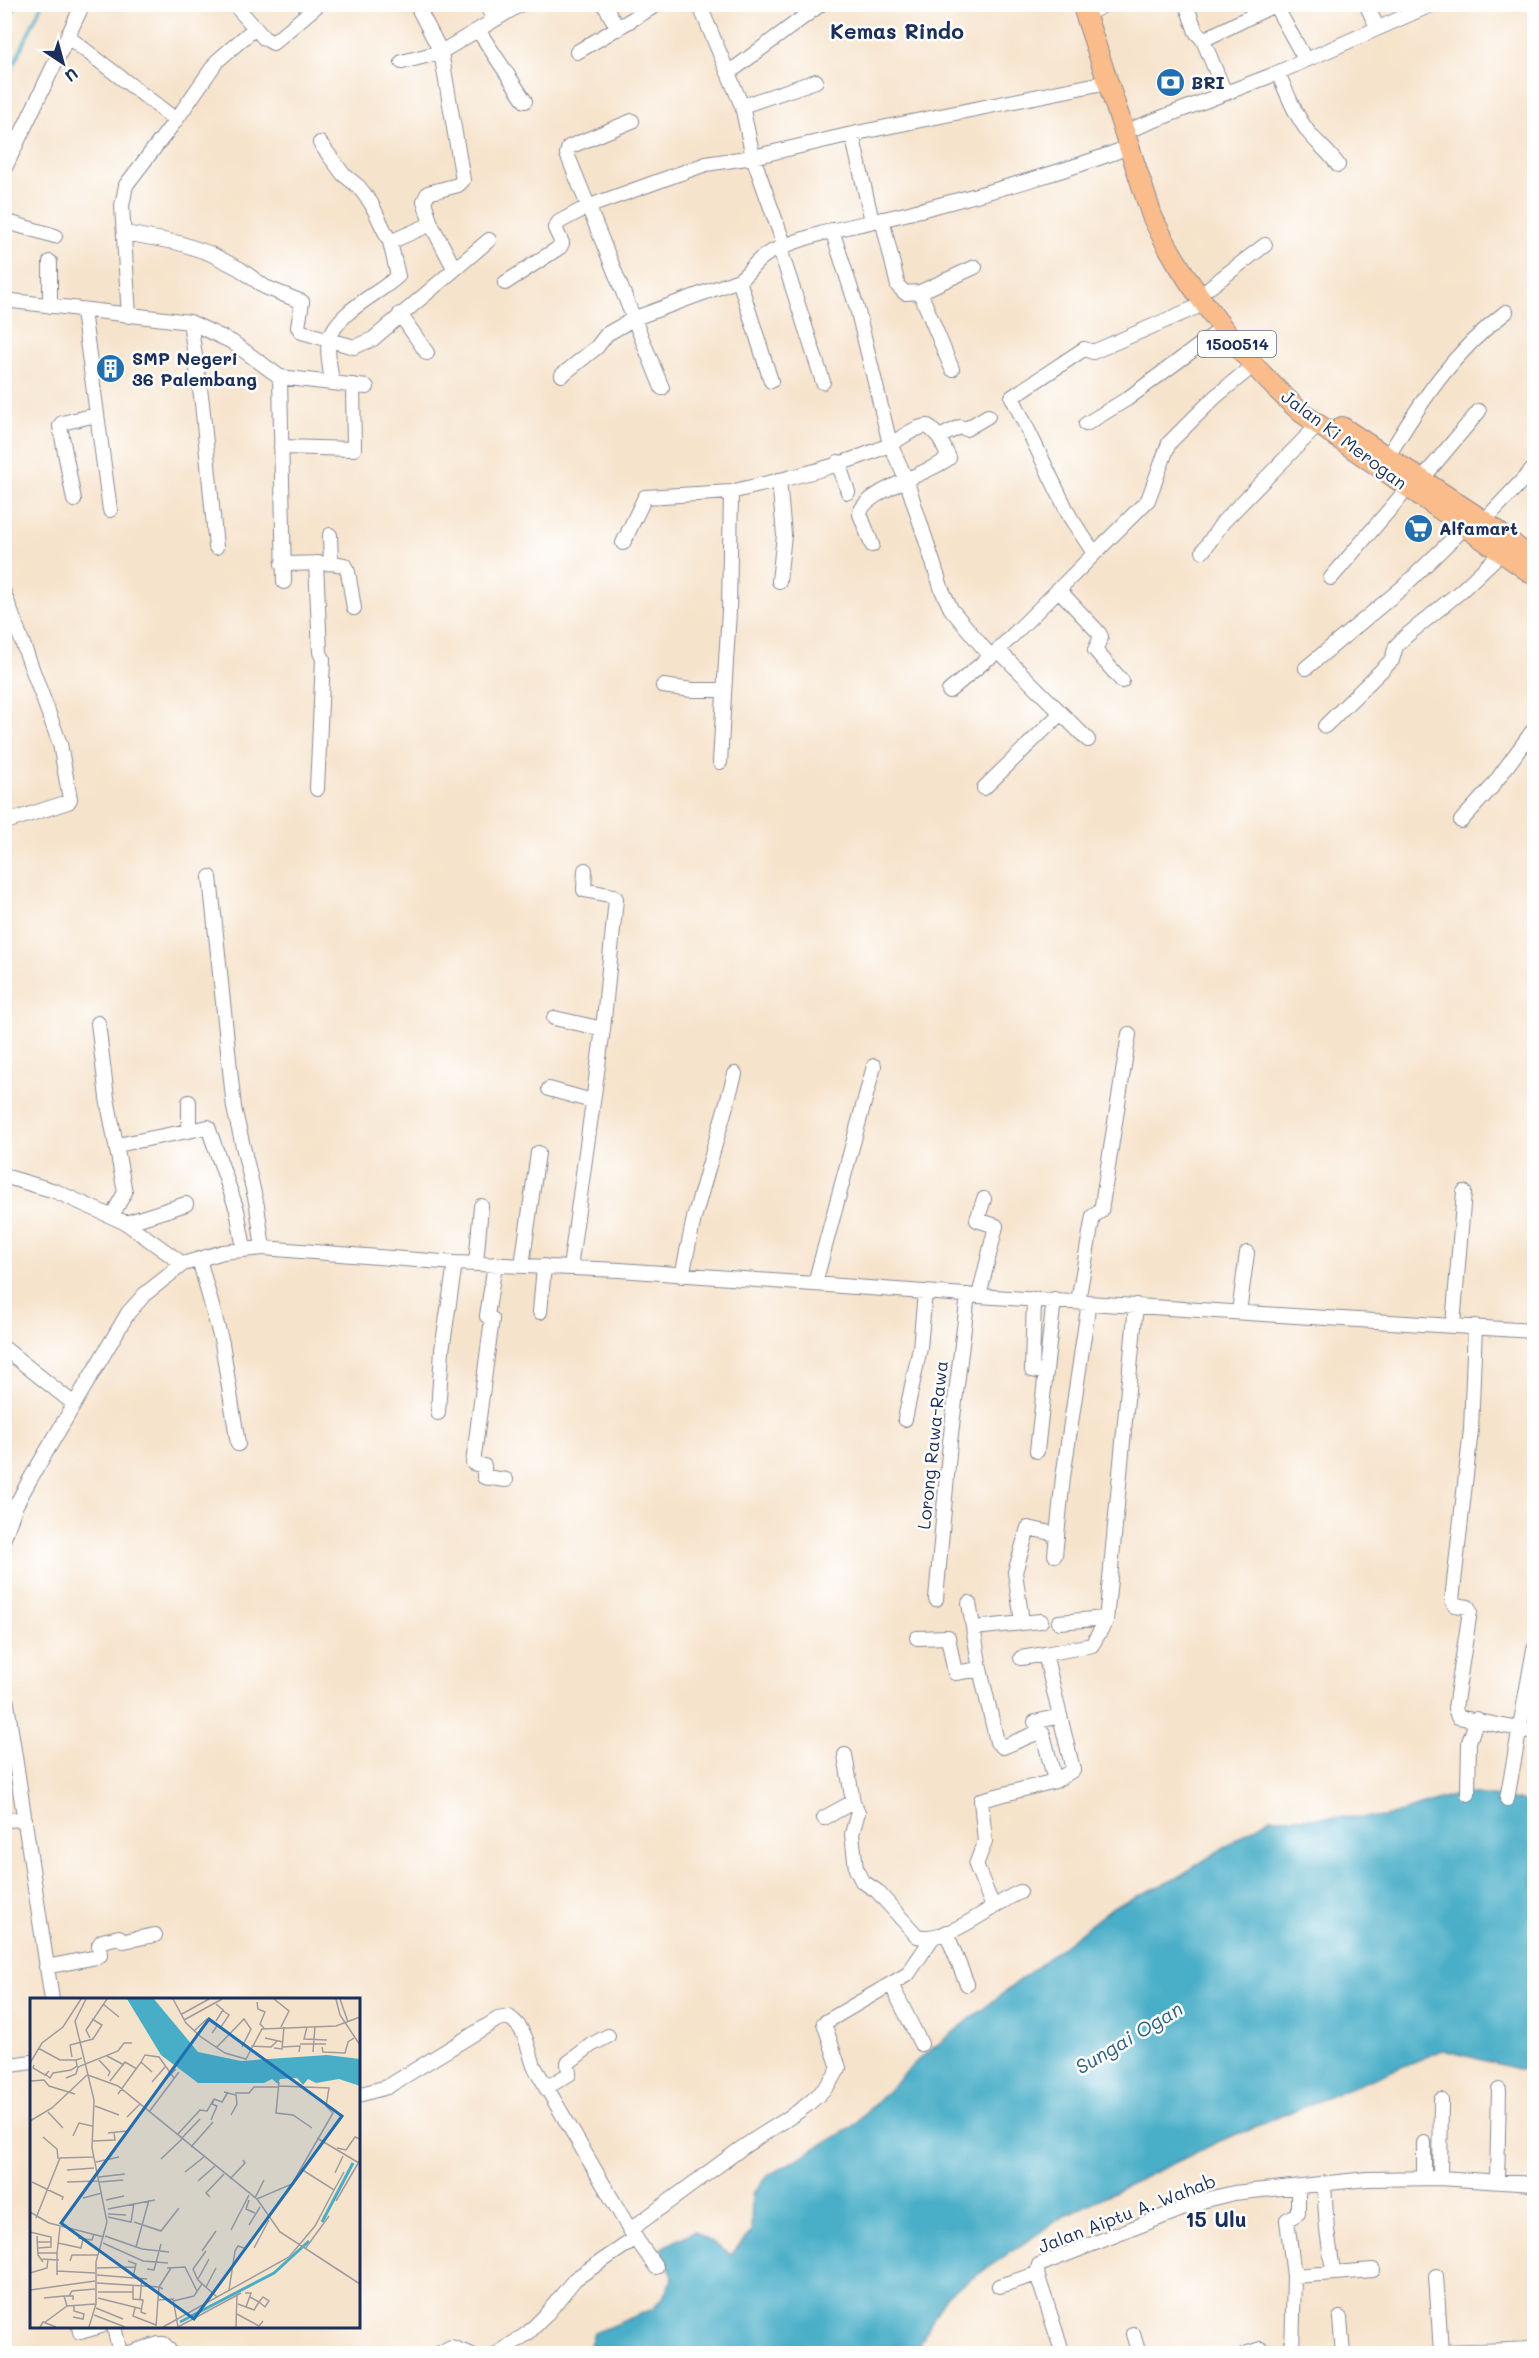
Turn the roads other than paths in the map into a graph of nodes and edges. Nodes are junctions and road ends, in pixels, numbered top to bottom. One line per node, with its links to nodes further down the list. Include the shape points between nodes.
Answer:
1 (8, 4): 17 (street)
2 (83, 4): 23 (street)
3 (234, 4): 20 (street)
4 (319, 4): 20 (street, via 273,43)
5 (416, 4): 25 (street)
6 (486, 4): 18 (street)
7 (521, 4): 18 (street)
8 (604, 4): 21 (street)
9 (658, 4): 21 (street)
10 (699, 4): 35 (street)
11 (821, 4): 29 (street)
12 (1186, 4): 24 (street)
13 (1366, 4): 19 (street)
14 (1433, 4): 19 (street)
15 (1276, 5): 24 (street); 27 (street)
16 (1093, 8): 32 (highway, Jalan Ki Merogan / 1500514); 39 (highway, Jalan Ki Merogan / 1500514)
17 (4, 11)
18 (494, 20): 22 (street)
19 (1377, 27): 27 (street)
20 (255, 28): 36 (street, via 217,61)
21 (618, 29): 26 (street)
22 (478, 30): 25 (street); 34 (street)
23 (68, 38): 36 (street); 43 (street)
24 (1203, 40): 33 (street)
25 (441, 52): 28 (street); 47 (street, via 463,180 425,195)
26 (577, 52)
27 (1305, 59): 30 (street)
28 (402, 62)
29 (734, 69)
30 (1278, 73): 33 (street); 42 (street, via 1302,123)
31 (816, 81): 35 (street)
32 (1108, 82): 38 (street); 39 (highway, Jalan Ki Merogan / 1500514)
33 (1225, 93): 39 (street)
34 (525, 101)
35 (741, 106): 41 (street)
36 (176, 120): 49 (street, via 126,185 122,206)
37 (632, 121): 44 (street, via 580,141 567,151)
38 (852, 134): 41 (street); 45 (street)
39 (1129, 136): 45 (street, via 1068,169); 61 (highway, Jalan Ki Merogan / 1500514, via 1177,241)
40 (320, 143): 52 (street, via 371,203)
41 (753, 157): 44 (street, via 706,164); 54 (street)
42 (1338, 165)
43 (4, 170)
44 (587, 207): 59 (street, via 555,226 560,247); 68 (street)
45 (877, 220): 48 (street); 60 (street, via 898,286 905,292)
46 (4, 221): 50 (street)
47 (431, 224): 52 (street); 57 (street)
48 (832, 230): 54 (street); 87 (street, via 857,308)
49 (125, 233): 67 (street); 71 (street, via 179,243 240,269 265,287 298,300 303,306 299,330)
50 (55, 236)
51 (489, 240): 57 (street)
52 (390, 242): 71 (street, via 398,276 351,310)
53 (1265, 245): 61 (street)
54 (783, 248): 58 (street, via 757,260); 78 (street)
55 (50, 262): 63 (street)
56 (975, 267): 60 (street)
57 (454, 268): 66 (street)
58 (739, 280): 68 (street); 77 (street)
59 (505, 283)
60 (920, 292): 74 (street)
61 (1208, 295): 70 (highway, Jalan Ki Merogan / 1500514); 89 (highway, Jalan Ki Merogan / 1500514, via 1296,391); 107 (street, via 1093,352 1084,350 1012,397 1070,517)
62 (4, 300): 63 (street)
63 (50, 306): 64 (street)
64 (83, 310): 67 (street); 82 (street)
65 (1506, 312): 89 (street, via 1479,332 1445,368)
66 (400, 314): 71 (street, via 358,347); 72 (street)
67 (129, 316): 69 (street)
68 (635, 318): 75 (street, via 607,334); 80 (street)
69 (189, 322): 76 (street, via 232,342); 104 (street, via 202,403)
70 (1224, 327): 73 (highway, Jalan Ki Merogan / 1500514); 84 (street)
71 (329, 340): 79 (street)
72 (427, 353)
73 (1255, 364): 85 (highway, Jalan Ki Merogan / 1500514, via 1282,396); 107 (street, via 1169,443 1148,500)
74 (952, 369)
75 (562, 375)
76 (280, 377): 79 (street); 88 (street)
77 (771, 381)
78 (823, 382)
79 (332, 383): 88 (street, via 360,386 354,449)
80 (662, 388)
81 (1479, 411): 94 (street)
82 (96, 415): 97 (street, via 60,426); 98 (street)
83 (988, 416): 86 (street, via 966,429 960,427)
84 (1086, 424)
85 (1318, 425): 94 (highway, Jalan Ki Merogan / 1500514); 105 (street, via 1223,522)
86 (939, 437): 87 (street, via 925,425); 92 (street, via 948,460)
87 (890, 444): 90 (street); 92 (street)
88 (281, 447): 111 (street)
89 (1388, 456): 94 (highway, Jalan Ki Merogan / 1500514)
90 (838, 462): 93 (street); 96 (street)
91 (1534, 468): 99 (street)
92 (906, 479): 103 (street, via 860,508); 118 (street, via 951,609)
93 (778, 480): 95 (street); 113 (street, via 784,535)
94 (1415, 483): 99 (highway, Jalan Ki Merogan / 1500514); 100 (highway, Jalan Ki Merogan / 1500514); 112 (street)
95 (731, 492): 102 (street, via 645,497); 122 (street)
96 (848, 492)
97 (74, 500)
98 (110, 510)
99 (1484, 521): 110 (highway, Jalan Ki Merogan / 1500514)
100 (1465, 527): 106 (highway, Jalan Ki Merogan / 1500514); 119 (street, via 1402,588)
101 (330, 536): 109 (street)
102 (623, 543)
103 (872, 545)
104 (216, 547)
105 (1203, 551)
106 (1502, 552): 110 (highway, Jalan Ki Merogan / 1500514); 125 (street, via 1406,636 1396,646 1392,660)
107 (1094, 553): 115 (street)
108 (316, 563): 109 (street); 111 (street); 130 (street, via 323,660)
109 (331, 563): 117 (street, via 346,567)
110 (1534, 563)
111 (282, 564): 114 (street)
112 (1331, 578)
113 (779, 581)
114 (284, 582)
115 (1058, 589): 118 (street); 120 (street, via 1099,633 1095,651)
116 (7, 599): 131 (street, via 60,744 70,800)
117 (354, 608)
118 (994, 654): 123 (street); 124 (street)
119 (1306, 668)
120 (1122, 681)
121 (663, 686): 122 (street)
122 (724, 690): 128 (street)
123 (949, 691)
124 (1061, 713): 127 (street); 129 (street)
125 (1325, 726)
126 (1534, 729): 132 (street)
127 (1088, 740)
128 (720, 762)
129 (984, 788)
130 (317, 789)
131 (9, 821)
132 (1461, 821)
133 (585, 870): 137 (street, via 584,890 616,899)
134 (210, 877): 154 (street, via 234,1108)
135 (554, 1018): 137 (street)
136 (98, 1023): 145 (street, via 106,1098)
137 (603, 1029): 142 (street)
138 (1129, 1034): 171 (street, via 1101,1211 1093,1216)
139 (874, 1066): 166 (street)
140 (735, 1074): 165 (street, via 694,1218)
141 (549, 1089): 142 (street)
142 (592, 1101): 164 (street)
143 (189, 1102): 144 (street)
144 (189, 1131): 145 (street); 155 (street, via 208,1127 237,1210)
145 (117, 1145): 152 (street, via 125,1192)
146 (538, 1153): 162 (street)
147 (4, 1176): 152 (street, via 55,1191)
148 (1464, 1192): 175 (street)
149 (984, 1199): 168 (street, Lorong Rawa-Rawa, via 977,1220 996,1226)
150 (186, 1204): 153 (street)
151 (481, 1206): 160 (street)
152 (112, 1216): 153 (street)
153 (126, 1223): 159 (street)
154 (263, 1248): 155 (street); 158 (street)
155 (244, 1249): 157 (street)
156 (1248, 1253): 174 (street)
157 (199, 1259): 159 (street); 183 (street, via 222,1343)
158 (455, 1263): 160 (street); 181 (street, via 439,1350)
159 (183, 1264): 180 (street, via 128,1313)
160 (476, 1264): 161 (street)
161 (495, 1264): 162 (street); 185 (street, via 487,1316 492,1319 473,1463 484,1466 485,1477)
162 (522, 1265): 163 (street)
163 (544, 1266): 164 (street); 173 (street)
164 (570, 1268): 165 (street)
165 (682, 1276): 166 (street)
166 (815, 1284): 167 (street)
167 (925, 1292): 168 (street); 182 (street, via 920,1348)
168 (974, 1296): 169 (street); 189 (street, Lorong Rawa-Rawa, via 950,1442)
169 (1034, 1299): 170 (street); 179 (street, via 1032,1370)
170 (1054, 1299): 171 (street); 179 (street)
171 (1084, 1301): 172 (street); 186 (street)
172 (1136, 1305): 174 (street); 191 (street)
173 (540, 1312)
174 (1239, 1312): 175 (street)
175 (1453, 1325): 176 (street)
176 (1475, 1326): 177 (street); 203 (street, via 1472,1430 1452,1600 1470,1611 1455,1708 1458,1717)
177 (1534, 1331)
178 (4, 1348): 180 (street)
179 (1046, 1373): 184 (street)
180 (74, 1404): 187 (street, via 24,1490)
181 (438, 1413)
182 (905, 1419)
183 (238, 1444)
184 (1036, 1451)
185 (506, 1480)
186 (1056, 1534): 188 (street); 193 (street, via 1028,1528 1015,1572)
187 (4, 1538)
188 (1055, 1555)
189 (936, 1599)
190 (969, 1603): 195 (street)
191 (1106, 1618): 194 (street); 198 (street, via 1092,1645)
192 (1041, 1621): 193 (street)
193 (1022, 1622): 195 (street)
194 (1059, 1622)
195 (974, 1628): 200 (street)
196 (916, 1638): 200 (street, via 948,1637 955,1673)
197 (1534, 1649): 206 (street)
198 (1045, 1654): 199 (street); 202 (street)
199 (1021, 1658)
200 (980, 1670): 209 (street, via 997,1742 1003,1747 1043,1734)
201 (4, 1684): 205 (street)
202 (1060, 1716): 204 (street); 209 (street, via 1073,1770)
203 (1477, 1719): 206 (street); 210 (street, via 1469,1742)
204 (1035, 1722)
205 (8, 1728): 214 (street)
206 (1519, 1728): 207 (street); 211 (street)
207 (1534, 1732)
208 (845, 1755): 212 (street)
209 (1055, 1781): 217 (street, via 981,1800 986,1841 976,1865)
210 (1468, 1794)
211 (1507, 1799)
212 (853, 1802): 213 (street); 218 (street, via 858,1812 852,1834 856,1869 862,1881 877,1891 917,1936)
213 (824, 1818)
214 (25, 1819): 215 (street); 220 (street)
215 (4, 1820)
216 (1020, 1892): 217 (street)
217 (993, 1907): 218 (street)
218 (939, 1934): 221 (street, via 908,1974); 222 (street)
219 (155, 1935): 220 (street, via 102,1941 97,1957)
220 (46, 1967): 223 (street)
221 (891, 1984): 225 (street); 239 (street, via 824,2023 840,2064 836,2076 797,2112 739,2150)
222 (968, 1984)
223 (52, 1998)
224 (608, 2036): 228 (street, via 568,2064 569,2074)
225 (921, 2044)
226 (30, 2062): 227 (street)
227 (4, 2066)
228 (546, 2088): 230 (street, via 532,2062 524,2034 507,2017 382,2089); 239 (street)
229 (1499, 2091): 235 (street)
230 (360, 2094)
231 (1441, 2100): 234 (street)
232 (1424, 2143): 233 (street)
233 (1424, 2178): 234 (street, Jalan Aiptu A. Wahab); 237 (street, Jalan Aiptu A. Wahab)
234 (1440, 2178): 235 (street, Jalan Aiptu A. Wahab)
235 (1497, 2181): 236 (street, Jalan Aiptu A. Wahab)
236 (1534, 2184)
237 (1324, 2185): 238 (street, Jalan Aiptu A. Wahab); 242 (street)
238 (1298, 2187): 243 (street, Jalan Aiptu A. Wahab, via 1205,2200 1041,2263); 244 (street, via 1299,2213 1287,2220)
239 (633, 2234): 240 (street); 260 (street, via 575,2279 528,2333)
240 (656, 2267)
241 (1373, 2270): 242 (street)
242 (1333, 2271): 244 (street)
243 (1037, 2274): 246 (street); 261 (street, Jalan Aiptu A. Wahab)
244 (1294, 2276): 264 (street)
245 (1436, 2276): 255 (street)
246 (999, 2286)
247 (1340, 2318): 265 (street)
248 (79, 2328): 249 (street, via 80,2332)
249 (94, 2328)
250 (114, 2328): 256 (street)
251 (1133, 2334): 262 (street)
252 (1534, 2347): 255 (street)
253 (1261, 2349): 263 (street)
254 (443, 2351): 259 (street)
255 (1435, 2353)
256 (120, 2354)
257 (126, 2354): 258 (street, via 164,2344)
258 (172, 2354)
259 (470, 2354)
260 (497, 2354)
261 (1063, 2354)
262 (1139, 2354)
263 (1245, 2354)
264 (1292, 2354)
265 (1343, 2354)

